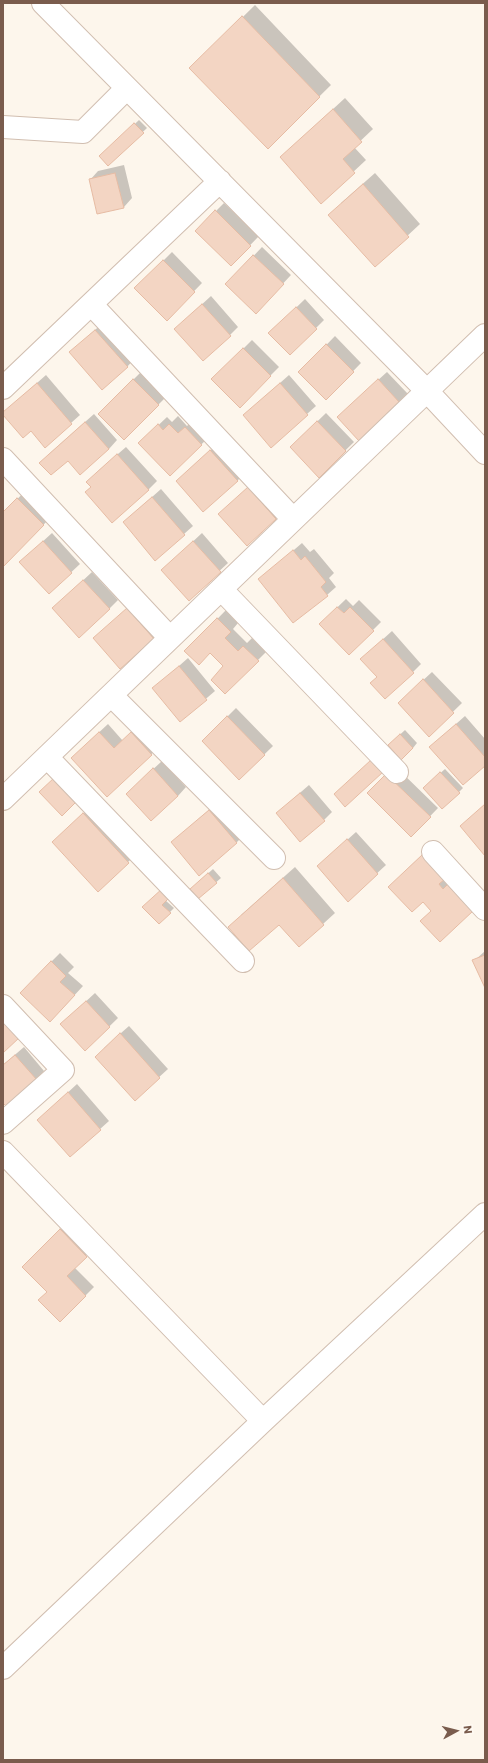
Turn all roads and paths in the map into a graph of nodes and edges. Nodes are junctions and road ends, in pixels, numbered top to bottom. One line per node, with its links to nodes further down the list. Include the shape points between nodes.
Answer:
1 (44, 3): 2 (street)
2 (127, 88): 3 (street, via 84,132); 4 (street)
3 (3, 127)
4 (220, 181): 5 (street); 8 (street)
5 (91, 304): 7 (street); 11 (street)
6 (485, 335): 8 (street)
7 (3, 388)
8 (427, 391): 9 (street); 11 (street)
9 (485, 453)
10 (3, 459): 13 (street)
11 (293, 519): 12 (street)
12 (221, 589): 13 (street); 16 (street)
13 (170, 638): 14 (street)
14 (111, 695): 15 (street); 19 (street)
15 (47, 757): 17 (street); 21 (street)
16 (397, 772)
17 (3, 799)
18 (433, 852): 20 (street)
19 (274, 858)
20 (485, 909)
21 (243, 961)
22 (3, 1006): 23 (street, via 63,1070)
23 (3, 1123)
24 (3, 1152): 26 (street)
25 (485, 1214): 26 (street)
26 (262, 1421): 27 (street)
27 (3, 1668)

